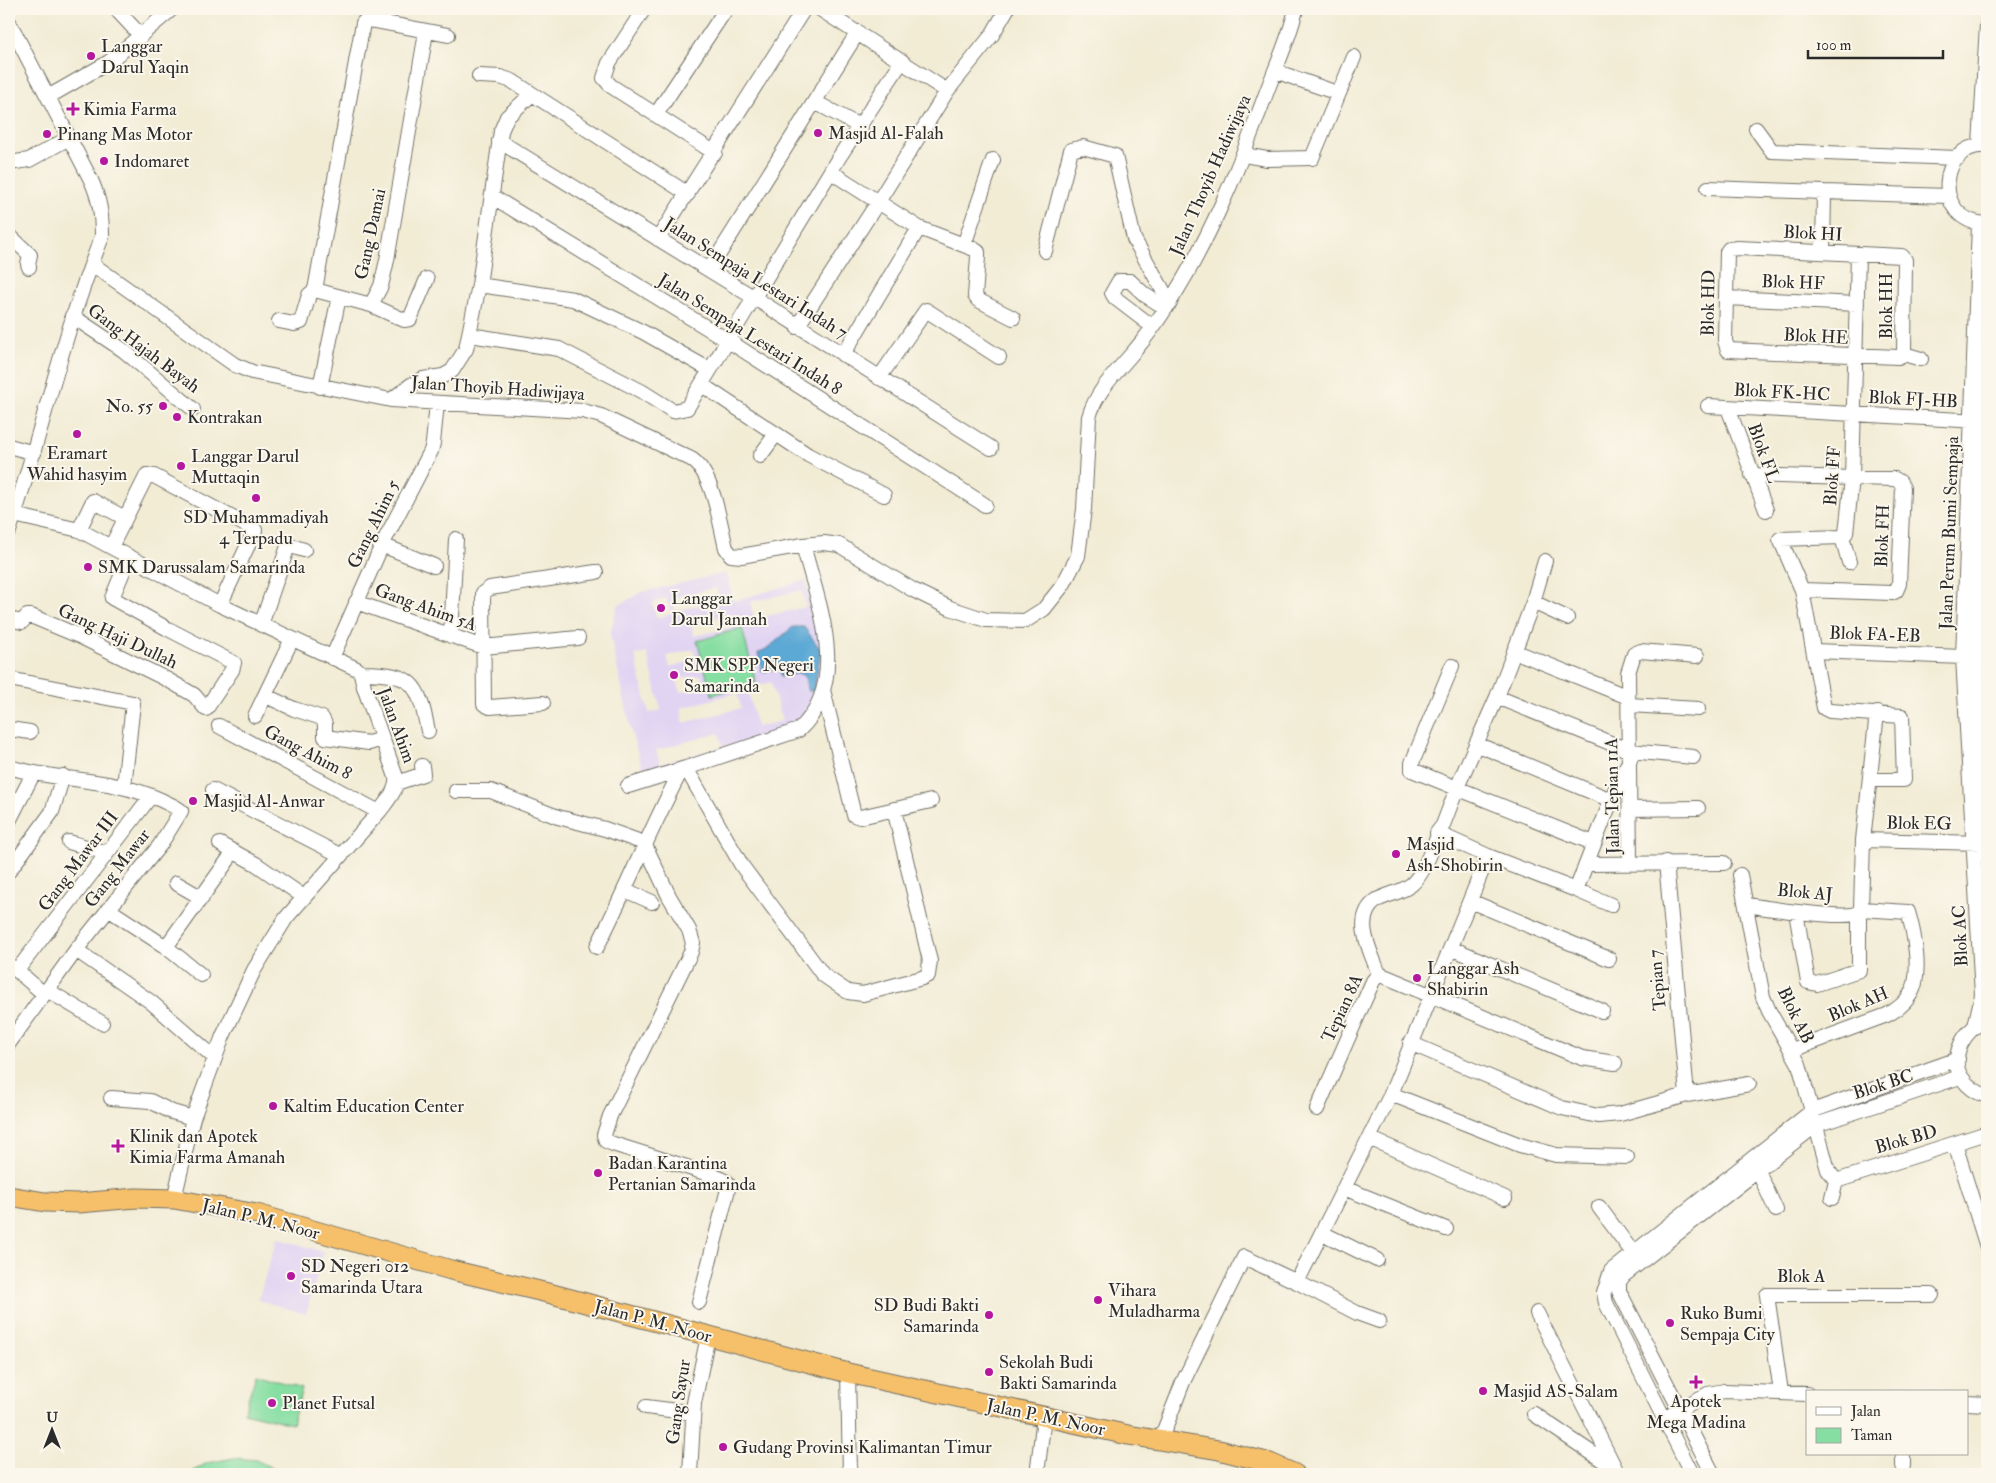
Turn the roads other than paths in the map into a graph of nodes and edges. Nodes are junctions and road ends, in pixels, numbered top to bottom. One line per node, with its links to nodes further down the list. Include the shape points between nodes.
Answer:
1 (116, 9): 15 (street)
2 (172, 9): 15 (street)
3 (644, 9): 25 (street, via 603,76 611,86)
4 (726, 9): 25 (street)
5 (804, 9): 31 (street)
6 (820, 9): 13 (street)
7 (1007, 9): 20 (street, via 992,35)
8 (1296, 9): 18 (street, Jalan Thoyib Hadiwijaya)
9 (376, 15): 12 (street); 60 (street, via 363,23)
10 (9, 22): 23 (street)
11 (1987, 25): 30 (street)
12 (426, 32): 14 (street); 65 (street, Gang Damai, via 387,260 381,286)
13 (858, 32): 17 (street); 24 (street)
14 (448, 35)
15 (141, 36): 23 (street, via 109,62)
16 (1354, 58): 21 (street)
17 (902, 62): 20 (street); 26 (street)
18 (1275, 71): 21 (street); 32 (street, Jalan Thoyib Hadiwijaya)
19 (479, 76): 22 (street, via 508,79)
20 (946, 91): 42 (street)
21 (1337, 93): 32 (street, via 1332,114 1312,158 1267,159)
22 (532, 94): 29 (street, via 507,117); 39 (street)
23 (48, 97): 28 (street)
24 (815, 102): 26 (street); 55 (street)
25 (656, 113): 31 (street)
26 (860, 127): 36 (street)
27 (1756, 129): 33 (street, via 1772,151)
28 (69, 138): 35 (street, via 29,160); 53 (street, via 102,208 102,237)
29 (500, 141): 41 (street); 46 (street, Jalan Sempaja Lestari Indah 7)
30 (1984, 146): 33 (street)
31 (715, 153): 39 (street)
32 (1244, 155): 58 (street, Jalan Thoyib Hadiwijaya, via 1201,249)
33 (1958, 158): 40 (street, via 1950,169)
34 (993, 160): 47 (street)
35 (9, 163)
36 (830, 172): 42 (street); 62 (street)
37 (1708, 188): 38 (street)
38 (1824, 192): 40 (street); 50 (street)
39 (688, 194): 46 (street)
40 (1948, 196): 43 (street, via 1959,214)
41 (493, 197): 59 (street); 73 (street, Jalan Sempaja Lestari Indah 8)
42 (878, 202): 44 (street); 70 (street)
43 (1983, 224): 91 (street, Jalan Perum Bumi Sempaja)
44 (919, 228): 47 (street); 77 (street)
45 (9, 235): 54 (street, via 30,255)
46 (658, 239): 55 (street, Jalan Sempaja Lestari Indah 7)
47 (964, 245): 68 (street, via 978,252 976,296)
48 (1045, 252): 56 (street, via 1069,156 1075,148 1083,147 1115,156 1134,239)
49 (1728, 252): 50 (street, Blok HI, via 1738,248); 63 (street, Blok HD)
50 (1822, 252): 51 (street, Blok HI)
51 (1858, 255): 52 (street, Blok HI); 64 (street, Blok FF)
52 (1900, 255): 76 (street, Blok HH, via 1905,260)
53 (92, 264): 67 (street); 84 (street, Jalan Thoyib Hadiwijaya, via 235,366)
54 (29, 267)
55 (710, 270): 62 (street, Jalan Sempaja Lestari Indah 7)
56 (1155, 277): 58 (street); 66 (street)
57 (428, 279): 65 (street, via 410,319 404,320)
58 (1183, 280): 66 (street, Jalan Thoyib Hadiwijaya)
59 (479, 285): 72 (street); 81 (street, via 573,299 643,332)
60 (315, 290): 61 (street, Gang Damai); 69 (street, via 309,294 301,322)
61 (339, 297): 65 (street, Gang Damai); 84 (street)
62 (753, 297): 70 (street, Jalan Sempaja Lestari Indah 7); 73 (street)
63 (1727, 298): 64 (street, Blok HF); 75 (street, Blok HD, via 1726,347)
64 (1857, 304): 78 (street, Blok FF)
65 (371, 305)
66 (1168, 305): 71 (street, Jalan Thoyib Hadiwijaya); 71 (street, via 1145,295 1130,281 1120,281 1114,288 1115,298)
67 (72, 316): 89 (street, Gang Hajah Bayah, via 122,350); 96 (street)
68 (1013, 318)
69 (279, 321)
70 (797, 326): 77 (street, Jalan Sempaja Lestari Indah 7)
71 (1153, 326): 110 (street, Jalan Thoyib Hadiwijaya, via 1092,406 1078,556 1063,585 1036,615 1014,622 966,615 913,590 839,545)
72 (470, 335): 83 (street, via 560,349 674,411 687,408); 85 (street, via 462,359 452,371 411,384)
73 (727, 340): 81 (street); 101 (street, Jalan Sempaja Lestari Indah 8)
74 (1987, 345): 92 (street, Jalan Perum Bumi Sempaja)
75 (1732, 350): 78 (street, Blok HE)
76 (1901, 355): 78 (street, Blok HE); 80 (street, Blok HE)
77 (843, 356): 82 (street, Jalan Sempaja Lestari Indah 7)
78 (1856, 356): 90 (street, Blok FF)
79 (999, 357): 82 (street, via 926,310)
80 (1921, 359)
81 (710, 370): 83 (street)
82 (879, 378): 95 (street, Jalan Sempaja Lestari Indah 7)
83 (702, 385): 93 (street)
84 (320, 387): 85 (street, Jalan Thoyib Hadiwijaya)
85 (392, 400): 86 (street, Jalan Thoyib Hadiwijaya)
86 (437, 403): 109 (street, Gang Ahim 5, via 431,451); 110 (street, Jalan Thoyib Hadiwijaya, via 576,410 601,416 702,467 726,548 731,555)
87 (1708, 406): 88 (street, Blok FK-HC)
88 (1728, 408): 90 (street, Blok FK-HC); 98 (street, Blok FL)
89 (193, 409)
90 (1854, 415): 91 (street, Blok FJ-HB); 99 (street, Blok FF)
91 (1970, 421): 92 (street, Blok FJ-HB); 132 (street, Jalan Perum Bumi Sempaja)
92 (1986, 421): 132 (street, Jalan Perum Bumi Sempaja)
93 (776, 434): 97 (street); 100 (street)
94 (9, 446): 96 (street)
95 (991, 448)
96 (34, 453): 103 (street)
97 (760, 456)
98 (1752, 475): 99 (street); 102 (street, Blok FL)
99 (1852, 478): 107 (street, Blok FF, via 1846,533); 118 (street, Blok FH, via 1895,479 1903,488 1899,584 1895,592)
100 (884, 495)
101 (985, 505)
102 (1766, 510)
103 (14, 515): 105 (street, Jalan Ahim); 106 (street)
104 (125, 518): 105 (street, via 93,501); 111 (street); 121 (street, via 147,475 255,530)
105 (78, 530): 111 (street, Jalan Ahim)
106 (9, 531)
107 (1842, 537): 115 (street); 118 (street, via 1780,539)
108 (456, 539): 125 (street)
109 (382, 545): 116 (street); 119 (street, Gang Ahim 5)
110 (803, 545): 137 (street, via 822,616 828,670)
111 (111, 547): 113 (street, Jalan Ahim)
112 (304, 550): 124 (street, via 291,546 287,549)
113 (129, 557): 121 (street, Jalan Ahim); 123 (street, Gang Haji Dullah, via 112,598 234,663 206,709 194,695 168,680 79,636 31,616 22,622)
114 (1545, 561): 120 (street)
115 (1849, 562)
116 (434, 566)
117 (596, 572): 128 (street, via 487,589 483,596)
118 (1802, 590): 130 (street)
119 (356, 602): 125 (street, Gang Ahim 5A); 133 (street, Gang Ahim 5)
120 (1534, 602): 122 (street); 129 (street)
121 (220, 606): 124 (street, Jalan Ahim)
122 (1567, 618)
123 (9, 619)
124 (261, 625): 127 (street, Jalan Ahim)
125 (451, 636): 128 (street, Gang Ahim 5A)
126 (578, 638): 128 (street)
127 (292, 639): 133 (street, Jalan Ahim); 138 (street)
128 (483, 647): 141 (street, via 483,701 486,706)
129 (1514, 651): 139 (street); 140 (street)
130 (1815, 651): 132 (street, Blok FA-EB); 143 (street, via 1824,708)
131 (1697, 656): 140 (street, Jalan Tepian 11A, via 1641,651 1634,654 1628,673)
132 (1975, 657): 178 (street, Jalan Perum Bumi Sempaja)
133 (332, 658): 135 (street, Jalan Ahim)
134 (1452, 666): 162 (street, via 1411,766 1415,773)
135 (361, 673): 147 (street, via 396,675 407,681 416,689 422,702); 149 (street, Jalan Ahim)
136 (9, 679): 161 (street, via 133,702)
137 (824, 694): 155 (street, via 799,730); 169 (street, via 854,815 860,817)
138 (266, 696): 144 (street); 149 (street, via 322,718 325,737 369,743)
139 (1497, 697): 150 (street); 151 (street)
140 (1628, 701): 142 (street); 151 (street, Jalan Tepian 11A)
141 (543, 703)
142 (1698, 709)
143 (1878, 713): 158 (street); 158 (street, via 1902,716 1904,780)
144 (255, 716)
145 (218, 726): 171 (street, Gang Ahim 8)
146 (9, 729): 148 (street)
147 (428, 731)
148 (30, 732)
149 (382, 739): 159 (street, Jalan Ahim)
150 (1476, 744): 162 (street); 166 (street)
151 (1630, 756): 152 (street); 166 (street); 170 (street, Jalan Tepian 11A)
152 (1693, 758)
153 (422, 766): 159 (street, via 423,774)
154 (9, 767): 156 (street, Gang Mawar)
155 (684, 769): 160 (street); 169 (street, via 742,866 823,975 848,992 863,994 896,986 922,978 930,970); 176 (street)
156 (33, 774): 157 (street, Gang Mawar); 172 (street)
157 (63, 776): 161 (street, Gang Mawar); 189 (street, via 52,812)
158 (1870, 780): 174 (street)
159 (397, 783): 171 (street, Jalan Ahim)
160 (628, 786)
161 (124, 787): 165 (street, Gang Mawar)
162 (1456, 789): 173 (street); 177 (street)
163 (213, 790): 181 (street)
164 (456, 791): 176 (street, via 491,791 558,817)
165 (151, 796): 180 (street, Gang Mawar III); 200 (street, Gang Mawar, via 180,809 181,814)
166 (1611, 800): 177 (street)
167 (931, 801): 169 (street)
168 (1698, 808): 170 (street)
169 (894, 809)
170 (1630, 809): 185 (street, Jalan Tepian 11A)
171 (379, 812): 181 (street, Jalan Ahim)
172 (9, 821)
173 (1439, 834): 182 (street); 210 (street, via 1417,879 1410,886 1376,901 1366,915 1364,932)
174 (1863, 840): 178 (street, Blok EG); 201 (street)
175 (69, 842): 180 (street)
176 (644, 843): 192 (street); 253 (street, via 693,943 610,1116 604,1135 606,1141 613,1144 712,1174 727,1182 728,1189)
177 (1593, 843): 188 (street)
178 (1983, 843): 183 (street); 215 (street, Blok AC)
179 (220, 844): 194 (street)
180 (107, 853): 209 (street, Gang Mawar III, via 19,968)
181 (340, 855): 194 (street, Jalan Ahim)
182 (1488, 856): 193 (street); 196 (street)
183 (1987, 856)
184 (228, 860): 195 (street)
185 (1630, 862): 186 (street, Jalan Tepian 11A); 188 (street)
186 (1666, 862): 187 (street, Jalan Tepian 11A); 226 (street, Tepian 7)
187 (1724, 862)
188 (1587, 864): 193 (street)
189 (9, 870)
190 (1740, 875): 199 (street, Blok AB)
191 (176, 883): 195 (street)
192 (625, 890): 197 (street); 205 (street)
193 (1576, 890): 198 (street)
194 (304, 897): 220 (street, Jalan Ahim, via 286,918 254,970)
195 (202, 898): 204 (street)
196 (1470, 900): 206 (street); 208 (street)
197 (652, 902)
198 (1611, 905)
199 (1747, 905): 202 (street, Blok AJ); 219 (street, Blok AB, via 1765,1004)
200 (108, 909): 204 (street); 207 (street, Gang Mawar)
201 (1860, 911): 202 (street, Blok AJ, via 1850,915); 202 (street, via 1859,970 1817,984 1808,982); 203 (street, Blok AJ)
202 (1796, 912)
203 (1908, 912): 219 (street, Blok AH, via 1916,958 1917,980 1912,994 1900,1008 1887,1015)
204 (166, 947): 211 (street)
205 (597, 947)
206 (1451, 948): 213 (street); 214 (street)
207 (76, 950): 212 (street, Gang Mawar); 220 (street, via 151,1002)
208 (1609, 959)
209 (11, 968): 212 (street)
210 (1379, 974): 213 (street, Tepian 8A); 229 (street, Tepian 8A)
211 (201, 975)
212 (46, 992): 216 (street); 217 (street, Gang Mawar)
213 (1431, 995): 218 (street); 222 (street, Tepian 8A, via 1582,1058)
214 (1602, 1011)
215 (1981, 1023): 221 (street, via 1966,1035)
216 (102, 1024)
217 (9, 1043)
218 (1410, 1043): 225 (street); 226 (street, via 1583,1114 1620,1114)
219 (1792, 1050): 230 (street, Blok AB)
220 (215, 1058): 231 (street, Jalan Ahim)
221 (1958, 1059): 223 (street); 230 (street)
222 (1615, 1063)
223 (1960, 1076): 227 (street, via 1977,1092); 232 (street, Blok BC)
224 (1750, 1084): 226 (street)
225 (1391, 1094): 234 (street); 236 (street, via 1512,1142 1556,1155)
226 (1687, 1095)
227 (1987, 1096)
228 (111, 1098): 231 (street, via 150,1101)
229 (1317, 1109)
230 (1812, 1111): 232 (street, Blok AB); 249 (street)
231 (194, 1118): 241 (street, Jalan Ahim)
232 (1816, 1125): 237 (street, Blok BC); 238 (street, Blok AB, via 1828,1170)
233 (1987, 1133): 235 (street, Blok BD)
234 (1369, 1138): 239 (street); 242 (street)
235 (1956, 1144): 238 (street, Blok BD); 248 (street)
236 (1627, 1157)
237 (1758, 1171): 245 (street); 263 (street, Blok BC, via 1619,1282 1619,1291)
238 (1836, 1181): 243 (street)
239 (1344, 1188): 246 (street); 247 (street)
240 (9, 1196): 241 (highway, Jalan P. M. Noor, via 79,1203)
241 (174, 1198): 256 (highway, Jalan P. M. Noor, via 257,1214 451,1270)
242 (1504, 1198)
243 (1832, 1198)
244 (1599, 1208): 249 (street)
245 (1776, 1210)
246 (1446, 1229)
247 (1322, 1233): 250 (street); 251 (street)
248 (1987, 1248)
249 (1633, 1253): 266 (street, via 1612,1271 1605,1287 1605,1298)
250 (1377, 1260)
251 (1297, 1282): 255 (street); 268 (street, via 1244,1256 1183,1382)
252 (1932, 1295): 258 (street, Blok A, via 1768,1295)
253 (699, 1302)
254 (1537, 1313): 269 (street)
255 (1378, 1321)
256 (708, 1336): 257 (highway, Jalan P. M. Noor); 264 (street, Gang Sayur)
257 (848, 1373): 267 (highway, Jalan P. M. Noor); 271 (street)
258 (1781, 1392): 259 (street); 263 (street, via 1724,1391 1708,1394)
259 (1806, 1394)
260 (1968, 1403): 261 (street)
261 (1987, 1404)
262 (646, 1407): 264 (street)
263 (1681, 1409): 266 (street); 275 (street)
264 (693, 1413): 270 (street, Gang Sayur)
265 (1534, 1414): 269 (street)
266 (1664, 1416): 274 (street)
267 (1044, 1417): 268 (highway, Jalan P. M. Noor); 272 (street)
268 (1160, 1441): 273 (highway, Jalan P. M. Noor, via 1246,1456)
269 (1617, 1471)
270 (690, 1474)
271 (850, 1474)
272 (1037, 1474)
273 (1294, 1474)
274 (1692, 1474)
275 (1713, 1474)

